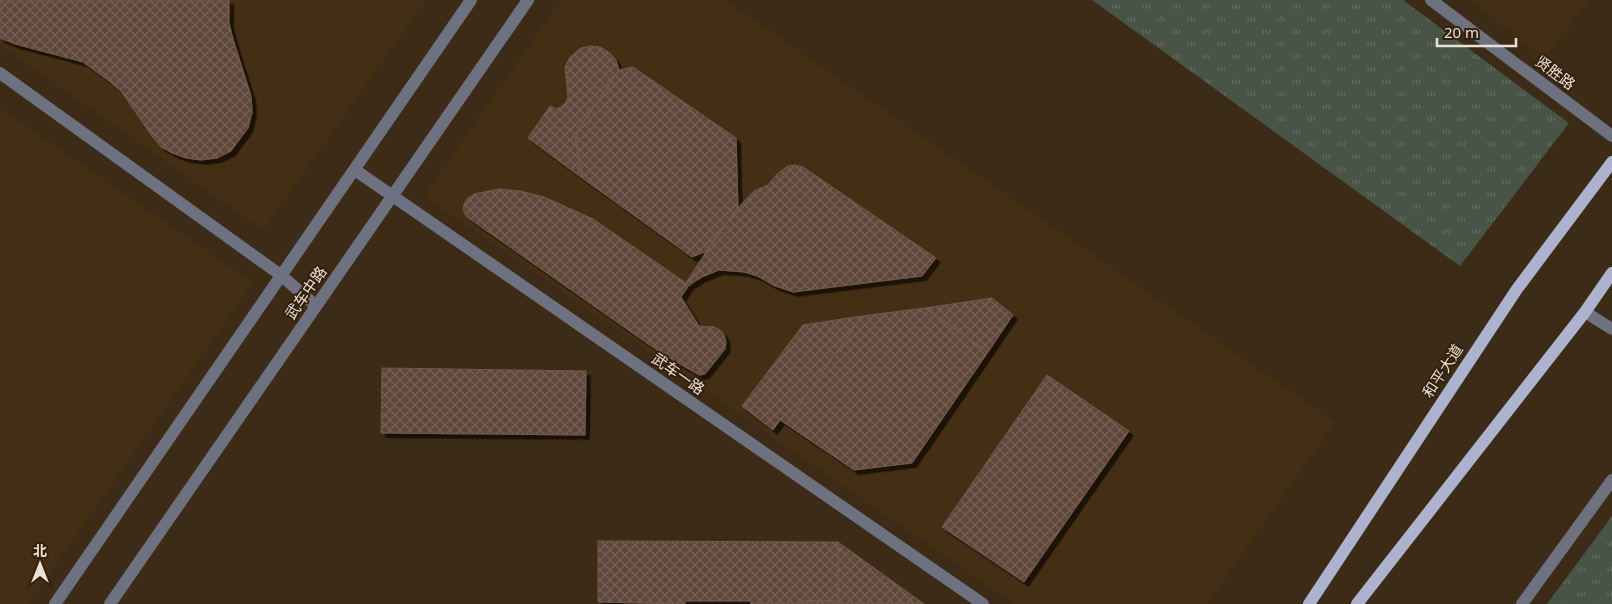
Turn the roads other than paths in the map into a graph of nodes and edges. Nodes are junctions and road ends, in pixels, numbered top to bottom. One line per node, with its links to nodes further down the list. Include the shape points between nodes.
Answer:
1 (471, 0): 7 (street, 武车中路)
2 (528, 0): 8 (street, 武车中路)
3 (1431, 0): 5 (street, 贤胜路)
4 (0, 74): 10 (street)
5 (1612, 136)
6 (1612, 162): 18 (main road, 和平大道, via 1517,289)
7 (355, 170): 8 (street, 武车一路); 10 (street, 武车中路)
8 (393, 196): 11 (street, 武车中路); 17 (street, 武车一路)
9 (1612, 273): 12 (main road)
10 (282, 276): 11 (street); 15 (street, 武车中路)
11 (316, 306): 16 (street, 武车中路)
12 (1585, 312): 13 (street); 19 (main road)
13 (1612, 330)
14 (1612, 480): 20 (street)
15 (55, 604)
16 (110, 604)
17 (983, 604)
18 (1309, 604)
19 (1357, 604)
20 (1522, 604)

